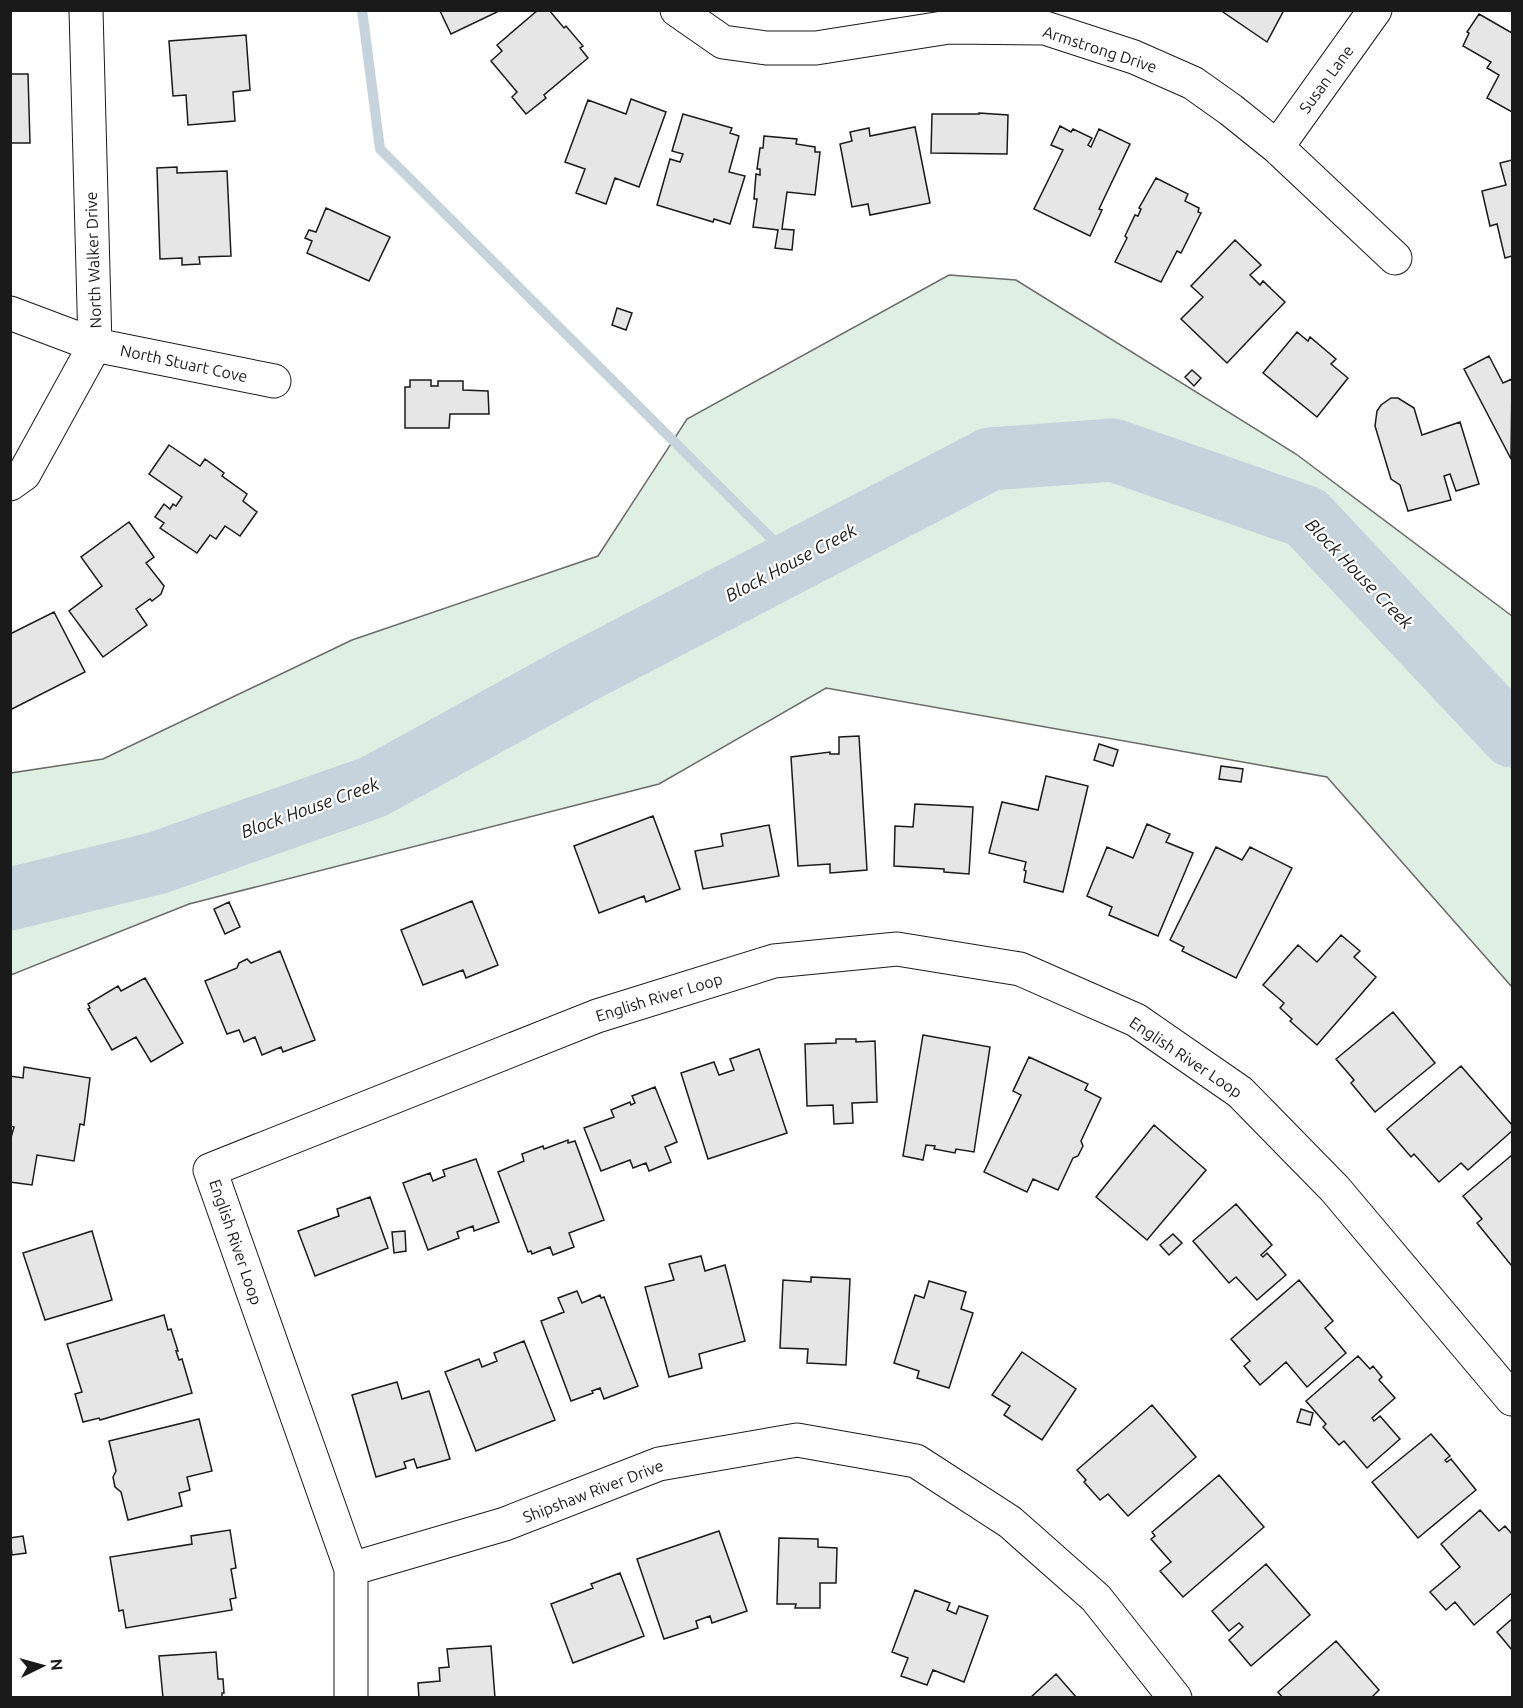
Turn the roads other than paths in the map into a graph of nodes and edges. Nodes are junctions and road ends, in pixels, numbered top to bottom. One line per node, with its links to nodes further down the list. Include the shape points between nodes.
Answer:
1 (86, 10): 7 (street, North Walker Drive)
2 (677, 10): 4 (street, Armstrong Drive, via 723,42 766,48 816,48 949,27 1045,28 1134,57 1193,83)
3 (1376, 10): 4 (street, Susan Lane)
4 (1277, 147): 5 (street, Armstrong Drive)
5 (1395, 258)
6 (10, 313): 7 (street, North Stuart Cove)
7 (95, 345): 8 (street, North Stuart Cove); 9 (street, North Walker Drive, via 24,474)
8 (274, 381)
9 (10, 484)
10 (1512, 1399): 11 (street, English River Loop, via 1335,1189 1240,1092 1136,1020 1020,969 897,949 774,961 597,1016 210,1170)
11 (351, 1569): 12 (street, English River Loop); 13 (street, Shipshaw River Drive, via 505,1524 658,1464 796,1440 916,1461 1010,1522 1096,1598)
12 (351, 1698)
13 (1174, 1698)

